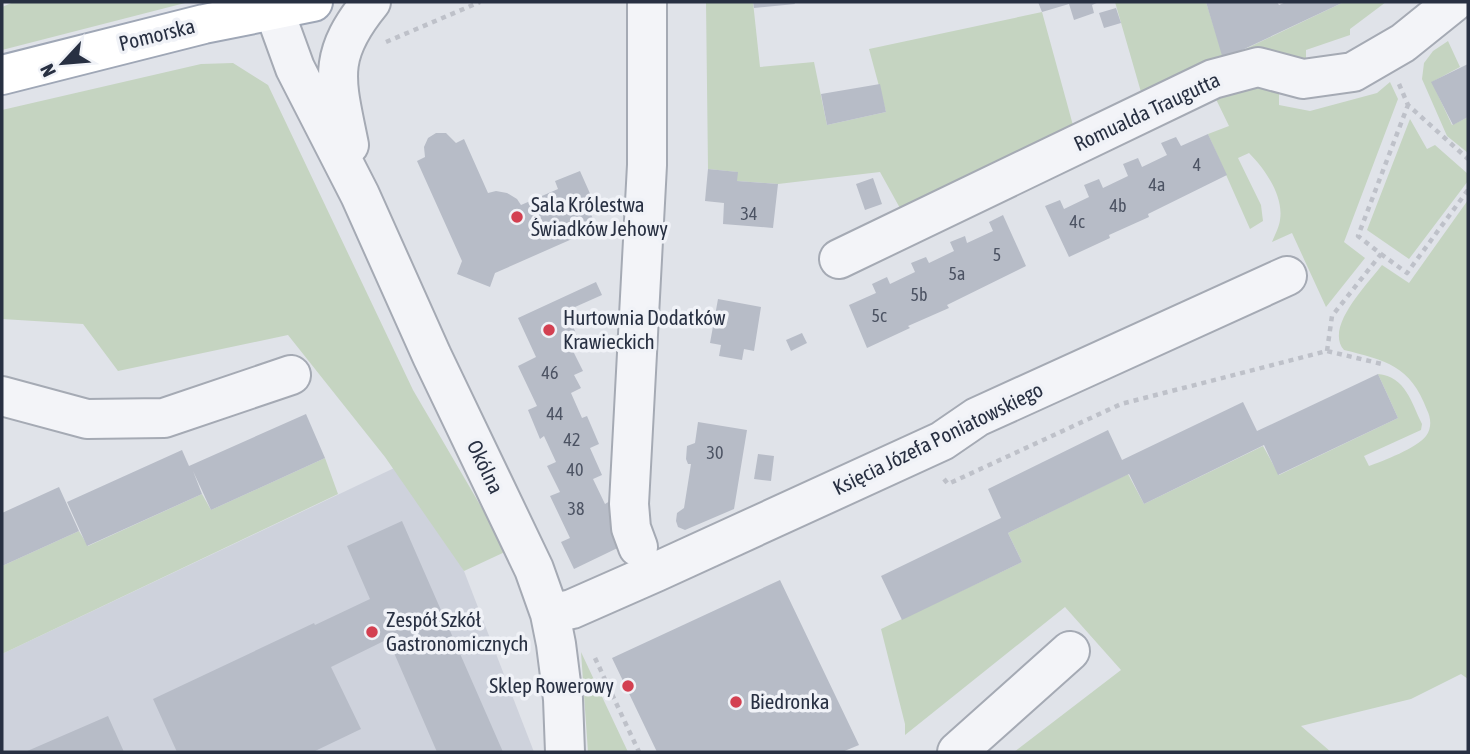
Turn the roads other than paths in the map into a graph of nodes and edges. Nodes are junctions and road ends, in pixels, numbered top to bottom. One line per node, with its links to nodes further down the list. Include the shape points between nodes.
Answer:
1 (313, 2): 5 (main road, Pomorska)
2 (371, 2): 7 (street, Okólna, via 343,43 337,86)
3 (647, 2): 12 (street, via 647,165 629,504)
4 (1454, 2): 8 (street, Romualda Traugutta, via 1403,43 1353,72 1303,79 1258,67 1213,79)
5 (272, 6): 6 (main road, Pomorska); 7 (street, Okólna, via 295,68)
6 (2, 75)
7 (360, 195): 13 (street, Okólna, via 534,569)
8 (839, 259)
9 (1287, 276): 13 (street, Księcia Józefa Poniatowskiego, via 977,417 925,449)
10 (291, 375): 11 (street, via 164,418 87,419)
11 (2, 396)
12 (638, 547)
13 (561, 611): 15 (street, Okólna)
14 (1070, 651): 16 (street)
15 (565, 752)
16 (957, 752)

